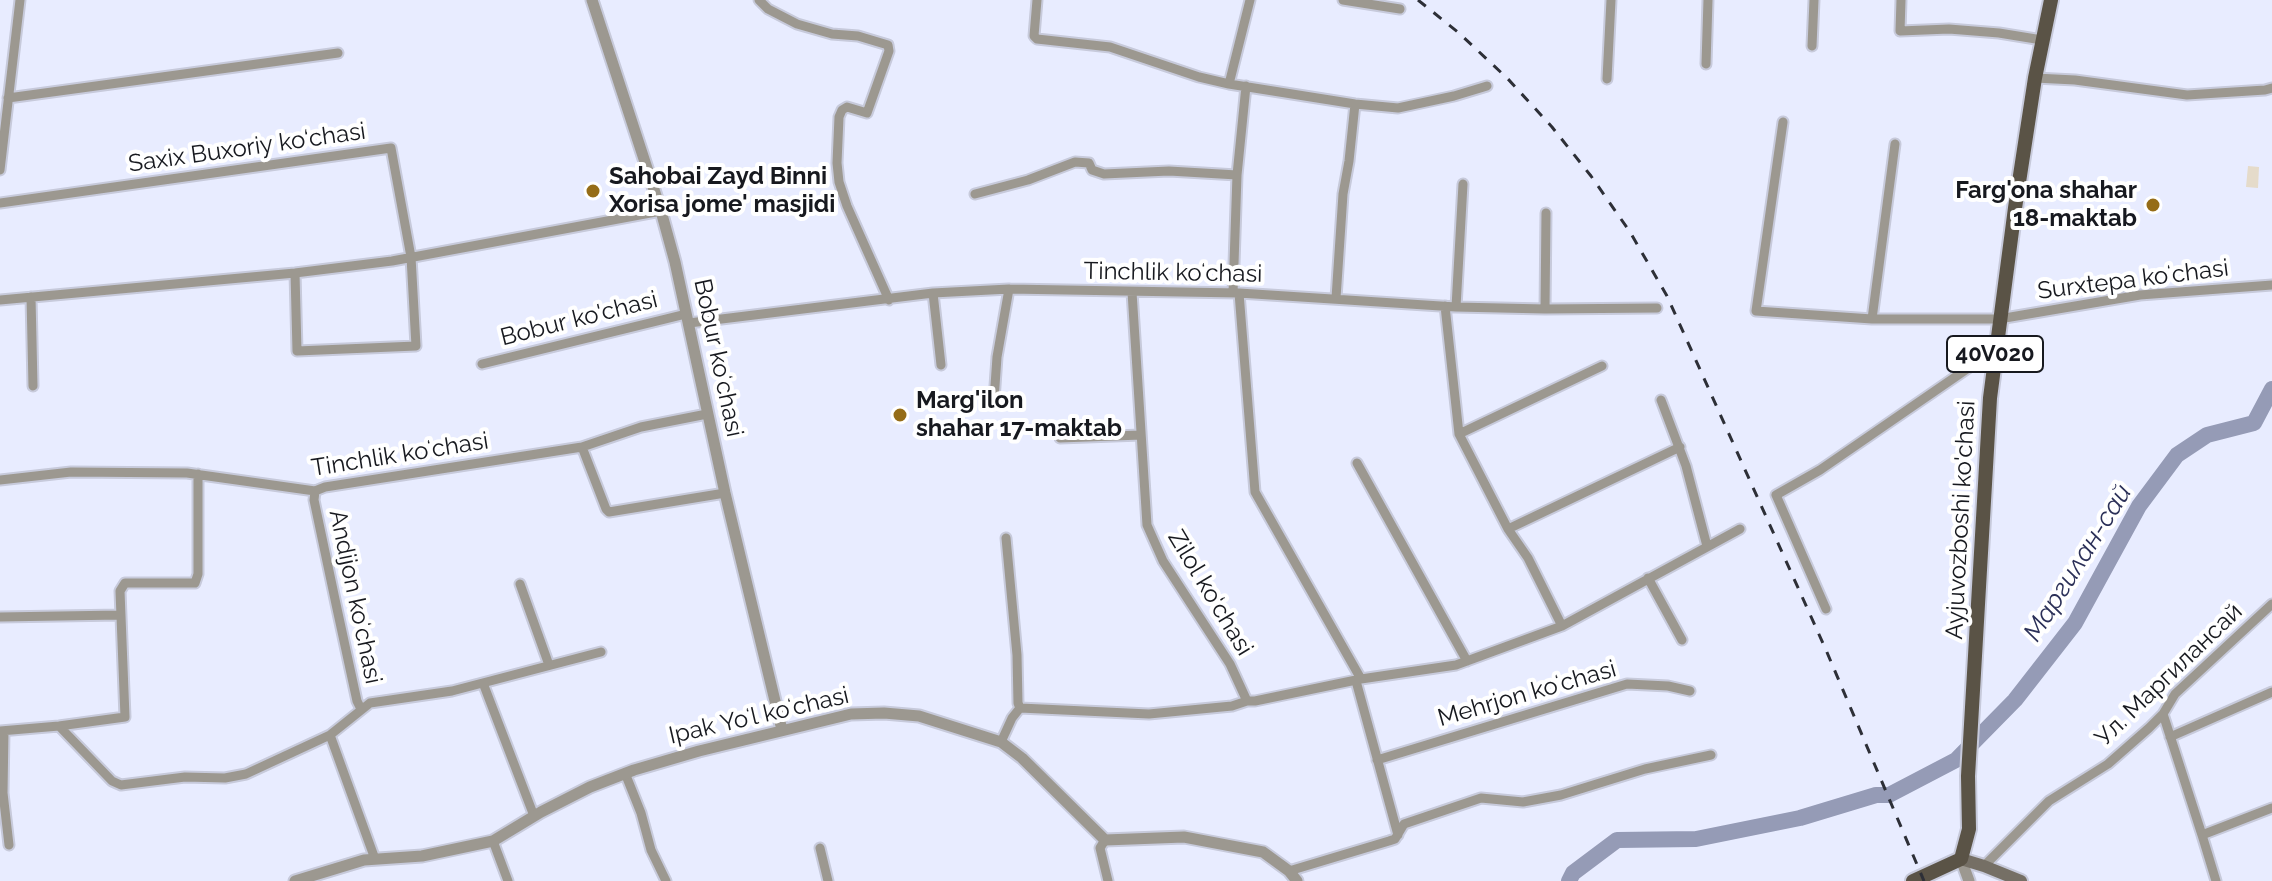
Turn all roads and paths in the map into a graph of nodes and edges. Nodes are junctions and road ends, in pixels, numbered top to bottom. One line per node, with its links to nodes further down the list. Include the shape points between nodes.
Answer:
1 (20, 0): 23 (street)
2 (592, 0): 32 (street, Bobur koʻchasi)
3 (759, 0): 44 (street, via 797,24 888,45 867,113 842,110 837,163 847,206)
4 (1037, 0): 19 (street, via 1037,39 1110,47)
5 (1250, 0): 19 (street)
6 (1343, 0): 12 (street)
7 (1611, 0): 18 (street)
8 (1708, 0): 16 (street)
9 (1814, 0): 14 (street)
10 (1901, 0): 13 (street, via 1900,31 1949,29)
11 (2051, 0): 13 (main road, Ayjuvozboshi ko'chasi / 40V020)
12 (1400, 9)
13 (2042, 40): 17 (main road, Ayjuvozboshi ko'chasi / 40V020)
14 (1812, 46)
15 (338, 53): 23 (street)
16 (1706, 64)
17 (2035, 78): 22 (street, via 2187,95); 51 (main road, Ayjuvozboshi ko'chasi / 40V020)
18 (1607, 79)
19 (1229, 84): 20 (street)
20 (1246, 86): 24 (street); 28 (street)
21 (1487, 86): 24 (street, via 1398,108)
22 (2272, 88)
23 (8, 98): 27 (street)
24 (1355, 104): 42 (street)
25 (1783, 122): 50 (street, Surxtepa koʻchasi, via 1756,311)
26 (1895, 144): 50 (street)
27 (0, 170)
28 (1237, 175): 30 (street, via 1104,174 1089,163 1075,162); 40 (street)
29 (1463, 184): 46 (street)
30 (975, 194)
31 (0, 203): 34 (street, Saxix Buxoriy ko‘chasi, via 391,148)
32 (661, 211): 34 (street); 49 (street, Bobur koʻchasi)
33 (1546, 213): 48 (street)
34 (411, 257): 35 (street); 35 (street, via 416,346 297,351)
35 (295, 273): 41 (street)
36 (2272, 285): 51 (street, Surxtepa koʻchasi, via 2140,295)
37 (1009, 289): 38 (street, Tinchlik koʻchasi); 39 (street, Tinchlik koʻchasi); 57 (street)
38 (1132, 292): 40 (street, Tinchlik koʻchasi); 61 (street, Zilol ko‘chasi)
39 (933, 293): 44 (street, Tinchlik koʻchasi); 54 (street)
40 (1236, 293): 42 (street, Tinchlik koʻchasi); 85 (street, via 1255,492)
41 (31, 297): 43 (street); 56 (street)
42 (1336, 298): 45 (street, Tinchlik koʻchasi)
43 (0, 300)
44 (889, 300): 49 (street, Tinchlik koʻchasi)
45 (1445, 306): 46 (street, Tinchlik koʻchasi); 60 (street)
46 (1456, 307): 48 (street, Tinchlik koʻchasi)
47 (1657, 308): 48 (street, Tinchlik koʻchasi)
48 (1545, 309)
49 (688, 319): 53 (street, Bobur ko'chasi); 59 (street, Bobur koʻchasi)
50 (1872, 319): 51 (street, Surxtepa koʻchasi)
51 (1999, 319): 52 (main road, Ayjuvozboshi ko'chasi / 40V020)
52 (1996, 349): 77 (street, via 1776,495); 111 (main road, Ayjuvozboshi ko'chasi / 40V020, via 1969,829)
53 (482, 364)
54 (941, 365)
55 (1602, 366): 60 (street)
56 (33, 386)
57 (994, 400)
58 (1661, 400): 64 (street)
59 (707, 414): 63 (street, Tinchlik koʻchasi, via 641,427); 69 (street, Bobur koʻchasi)
60 (1459, 434): 70 (street)
61 (1141, 435): 62 (street); 89 (street, Zilol ko‘chasi, via 1147,525)
62 (1060, 438)
63 (582, 447): 68 (street, Tinchlik koʻchasi); 69 (street, via 609,512)
64 (1680, 447): 70 (street); 73 (street)
65 (1357, 463): 83 (street)
66 (198, 474): 67 (street, Tinchlik koʻchasi, via 71,472); 68 (street, Tinchlik koʻchasi); 78 (street, via 197,581 125,583)
67 (0, 480)
68 (315, 491): 91 (street, Andijon koʻchasi)
69 (725, 493): 94 (street, Bobur koʻchasi)
70 (1508, 529): 80 (street)
71 (1740, 529): 73 (street)
72 (1006, 538): 90 (street)
73 (1707, 546): 74 (street)
74 (1648, 578): 80 (street); 81 (street)
75 (520, 584): 84 (street)
76 (2272, 604): 92 (street, Ул. Маргилансай, via 2175,694)
77 (1826, 609)
78 (120, 615): 79 (street); 93 (street, via 125,717)
79 (0, 617)
80 (1562, 626): 83 (street)
81 (1682, 640)
82 (601, 652): 84 (street, Andijon koʻchasi)
83 (1467, 661): 85 (street)
84 (549, 665): 86 (street, Andijon koʻchasi)
85 (1358, 680): 89 (street); 100 (street)
86 (483, 683): 91 (street, Andijon koʻchasi, via 423,697 385,699); 103 (street)
87 (1690, 691): 100 (street, Mehrjon koʻchasi, via 1627,684)
88 (2272, 692): 97 (street)
89 (1247, 701): 90 (street, via 1149,714)
90 (1020, 708): 98 (street)
91 (361, 709): 96 (street, Andijon koʻchasi)
92 (2163, 714): 97 (street); 112 (street, Ул. Маргилансай, via 2108,764 2049,801)
93 (59, 726): 95 (street); 96 (street, Andijon koʻchasi, via 121,785 246,774)
94 (782, 730): 98 (street, Ipak Yoʻl koʻchasi, via 851,714 884,713 919,716); 101 (street, Ipak Yoʻl koʻchasi)
95 (2, 731): 108 (street)
96 (330, 735): 110 (street)
97 (2170, 737): 105 (street)
98 (1001, 742): 106 (street, Ipak Yoʻl koʻchasi)
99 (1711, 755): 104 (street, via 1561,795 1523,802 1481,798 1404,824)
100 (1377, 760): 104 (street)
101 (625, 773): 103 (street, Ipak Yoʻl koʻchasi); 116 (street)
102 (2272, 808): 105 (street)
103 (534, 816): 107 (street, Ipak Yoʻl koʻchasi)
104 (1398, 835): 113 (street)
105 (2202, 835): 122 (street)
106 (1105, 840): 113 (street, via 1184,837 1263,852); 118 (street, via 1100,848)
107 (493, 841): 110 (street, Ipak Yoʻl koʻchasi, via 422,856); 115 (street)
108 (9, 845)
109 (820, 848): 117 (street)
110 (375, 859): 114 (street, Ipak Yoʻl koʻchasi)
111 (1961, 859): 112 (main road); 119 (main road); 120 (street)
112 (1984, 866): 121 (main road)
113 (1293, 876)
114 (295, 881)
115 (508, 881)
116 (666, 881)
117 (828, 881)
118 (1108, 881)
119 (1913, 881)
120 (1969, 881)
121 (2021, 881)
122 (2216, 881)

